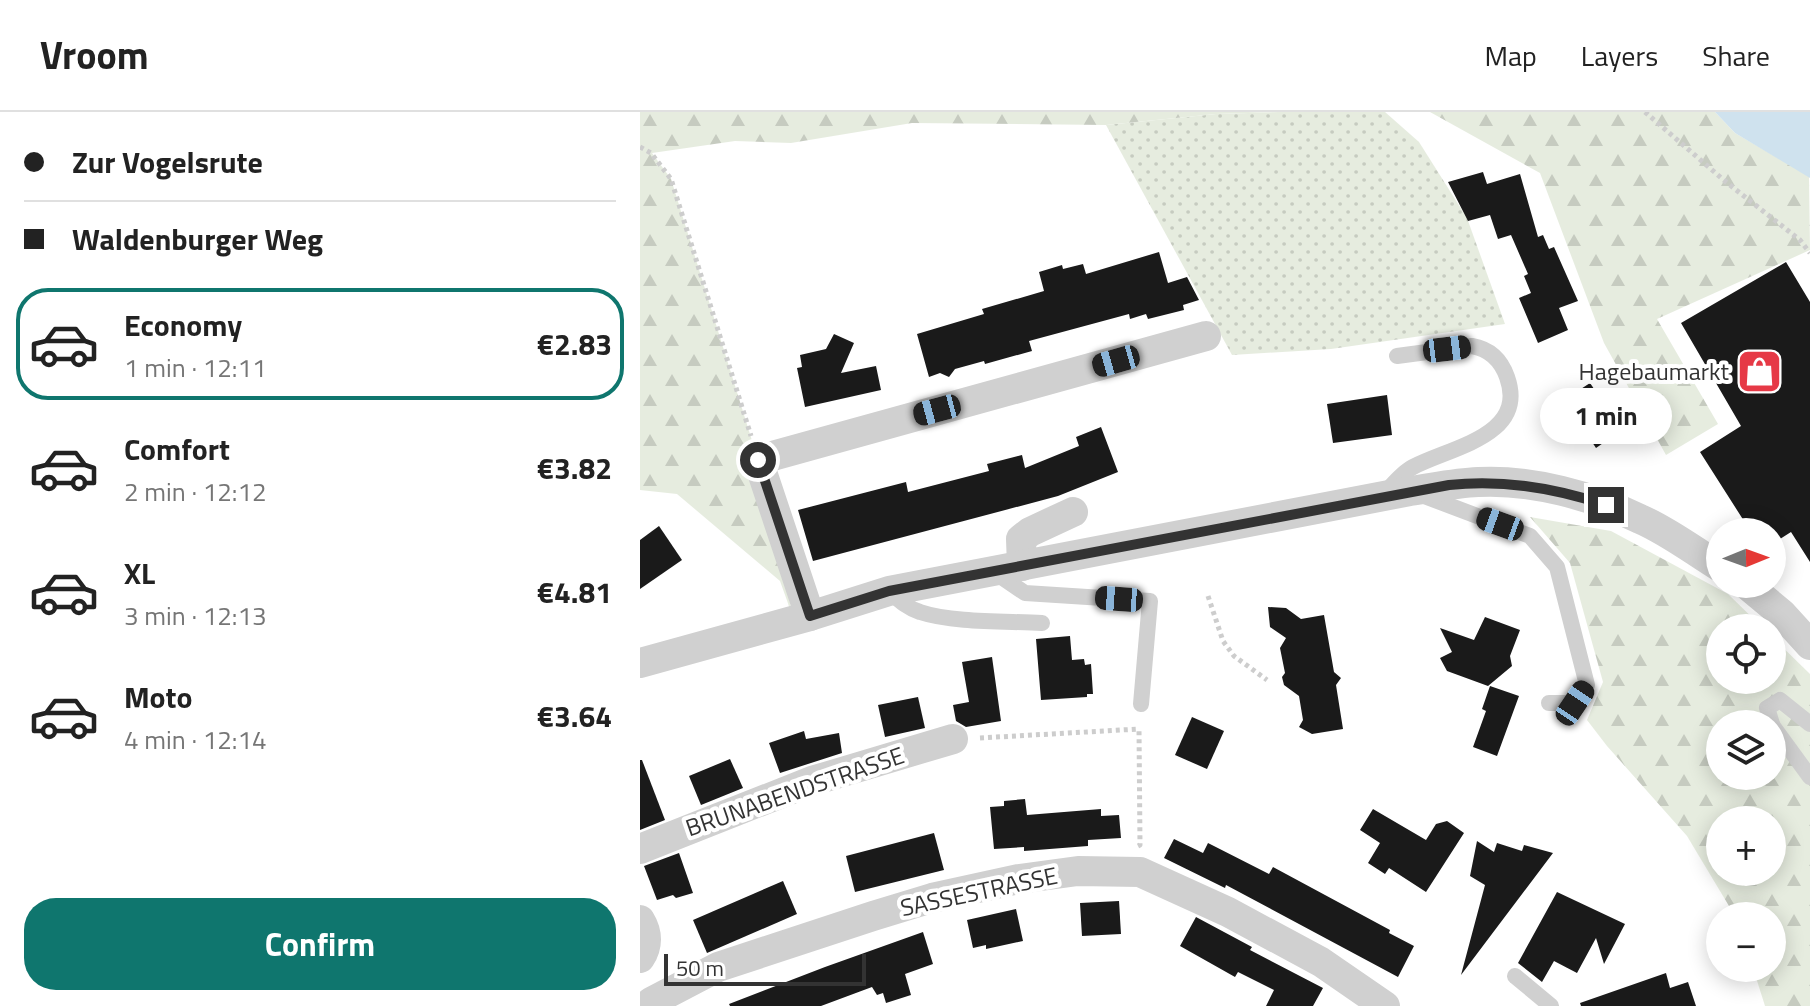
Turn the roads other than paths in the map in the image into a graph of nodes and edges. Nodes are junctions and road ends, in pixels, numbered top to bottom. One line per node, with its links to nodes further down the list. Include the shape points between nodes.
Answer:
1 (1206, 336): 9 (street, via 758,460)
2 (1397, 356): 3 (lane, via 1480,347 1504,369 1510,406 1496,429 1410,468)
3 (1396, 494): 5 (street, via 1481,482 1572,494 1642,519); 6 (street); 13 (lane, via 1530,536 1557,567 1587,685 1575,703)
4 (1073, 512): 6 (street, via 1021,539)
5 (1706, 558)
6 (1008, 569): 7 (street); 14 (lane, via 1025,593 1150,601)
7 (889, 591): 9 (street); 10 (lane, via 920,612)
8 (1763, 598): 11 (street)
9 (810, 616): 12 (street)
10 (1042, 623)
11 (1810, 645)
12 (640, 663)
13 (1549, 703)
14 (1141, 704)
15 (1768, 710): 16 (lane, via 1780,700)
16 (1810, 724)
17 (953, 739): 20 (street, BRUNABENDSTRASSE, via 812,781)
18 (1786, 744): 19 (lane)
19 (1810, 777)
20 (640, 849)
21 (640, 920): 22 (street, via 646,949)
22 (640, 958)
23 (1515, 976): 26 (lane)
24 (648, 997): 25 (street, SASSESTRASSE, via 718,967 932,898 1078,871 1140,872 1321,962)
25 (1385, 1006)
26 (1551, 1006)

